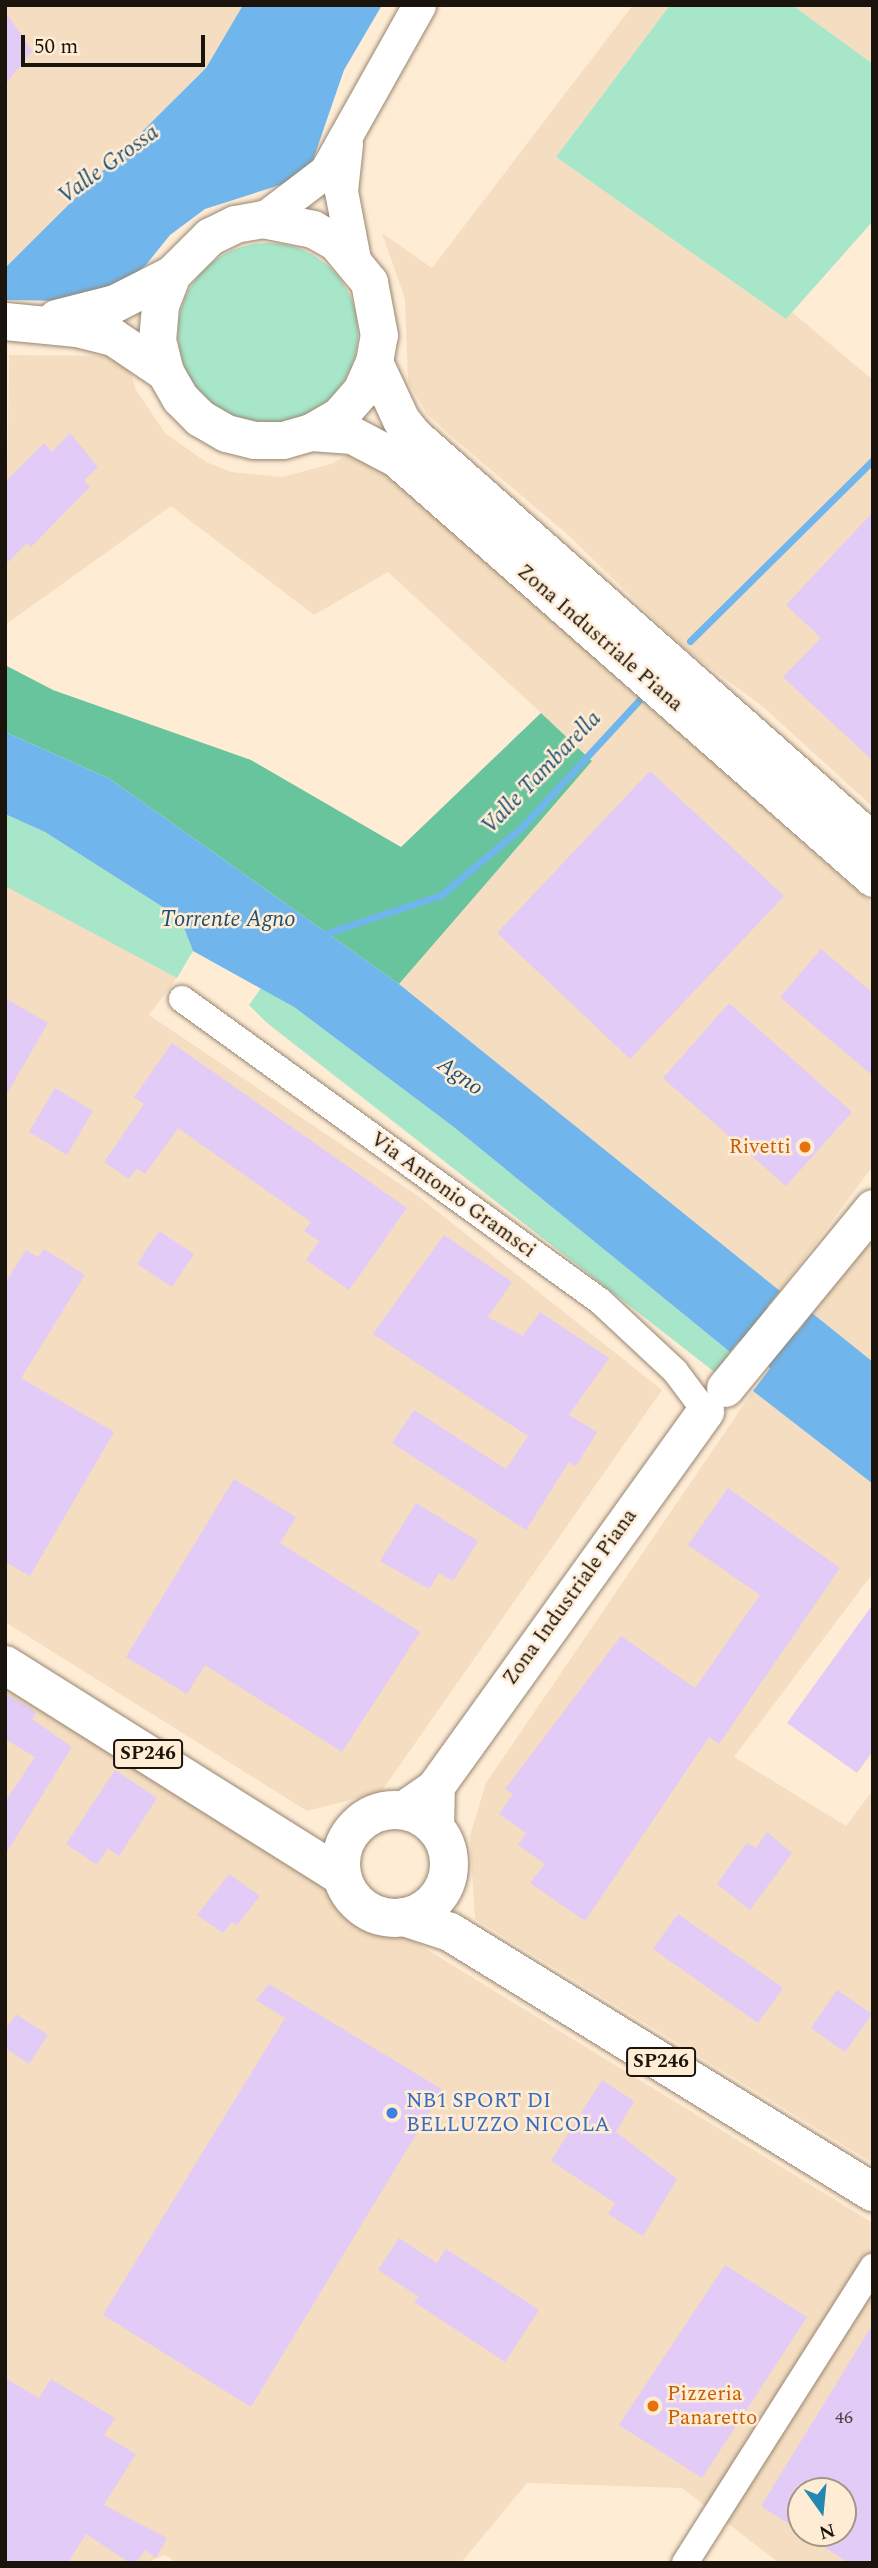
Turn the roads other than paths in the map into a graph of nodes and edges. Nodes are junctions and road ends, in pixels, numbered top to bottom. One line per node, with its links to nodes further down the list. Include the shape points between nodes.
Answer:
1 (419, 5): 2 (street, via 369,90)
2 (346, 141): 3 (street, via 326,171); 4 (street, via 341,191)
3 (263, 219): 4 (main road, Zona Industriale Piana, via 313,229); 5 (main road, Zona Industriale Piana, via 235,224 210,236)
4 (354, 260): 7 (main road, Zona Industriale Piana, via 369,282 377,308)
5 (172, 274): 6 (main road, via 115,303); 8 (main road, Zona Industriale Piana, via 160,306 157,340)
6 (21, 321): 8 (main road, via 113,338)
7 (374, 362): 9 (main road, Zona Industriale Piana, via 360,391 339,415); 10 (main road, Zona Industriale Piana, via 395,409 414,436)
8 (165, 372): 9 (main road, Zona Industriale Piana, via 180,398 226,433 263,440)
9 (311, 432): 11 (main road, Zona Industriale Piana, via 352,435 396,458)
10 (873, 842)
11 (873, 878)
12 (182, 999): 14 (street, Via Antonio Gramsci, via 600,1301 675,1371)
13 (873, 1208): 14 (main road, Zona Industriale Piana)
14 (715, 1400): 16 (main road, Zona Industriale Piana)
15 (5, 1665): 20 (main road, SP246)
16 (438, 1783): 17 (street); 18 (street)
17 (399, 1810): 18 (main road, via 414,1814); 19 (main road, via 369,1817)
18 (437, 1831): 22 (main road, via 448,1857)
19 (347, 1839): 20 (main road); 21 (main road)
20 (291, 1843): 21 (main road)
21 (341, 1875): 23 (main road, via 365,1909 391,1918)
22 (444, 1886): 23 (main road, via 428,1907); 24 (main road)
23 (404, 1917): 24 (main road)
24 (450, 1932): 25 (main road, SP246)
25 (873, 2192)
26 (873, 2267): 27 (street)
27 (685, 2563)

